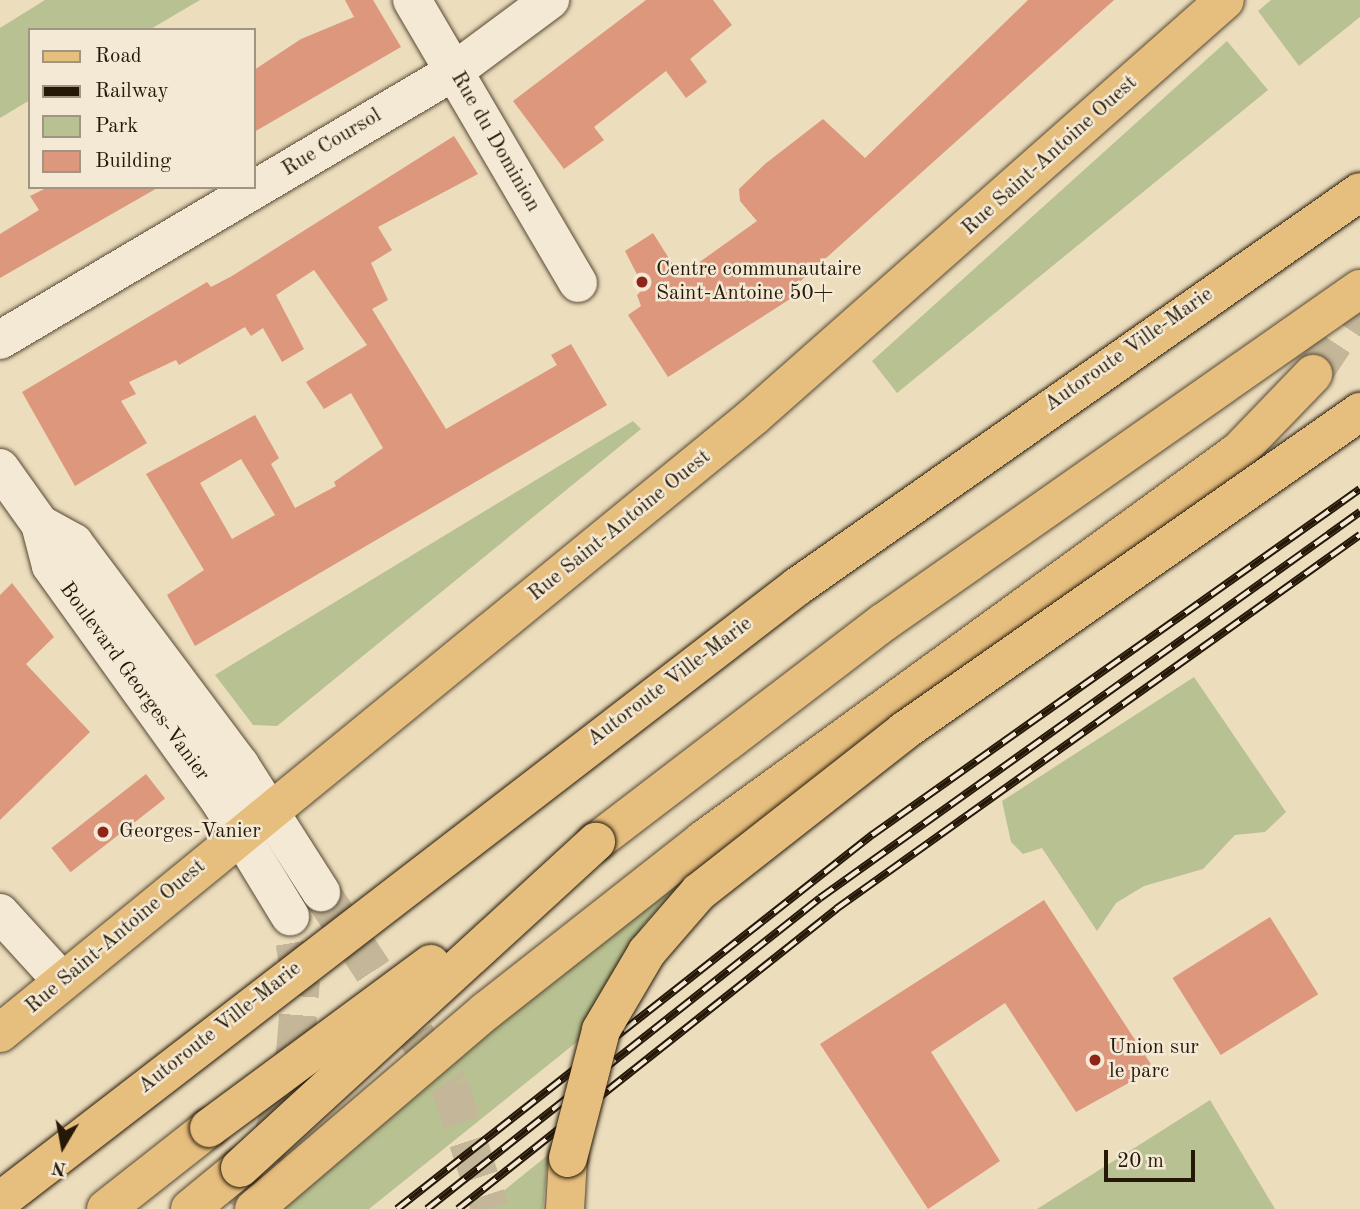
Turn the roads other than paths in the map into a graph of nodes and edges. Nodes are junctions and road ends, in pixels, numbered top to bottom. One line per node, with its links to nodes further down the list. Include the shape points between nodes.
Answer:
1 (412, 0): 4 (street, Rue du Dominion)
2 (550, 0): 4 (street, Rue Coursol)
3 (1225, 0): 14 (main road, Rue Saint-Antoine Ouest, via 796,381)
4 (453, 72): 6 (street, Rue Coursol); 8 (street, Rue du Dominion)
5 (255, 189): 10 (street, Rue Coursol)
6 (256, 189)
7 (1360, 192): 21 (main road, Autoroute Ville-Marie, bridge, via 788,594)
8 (578, 283)
9 (1360, 289): 15 (main road, via 884,622)
10 (0, 340)
11 (1313, 374): 24 (main road, via 1230,458 703,840 298,1168)
12 (1360, 412): 25 (main road, bridge, via 904,731 706,885 654,942 601,1030 568,1158)
13 (0, 468): 14 (street, Boulevard Georges-Vanier, via 40,524 74,543)
14 (256, 822): 16 (street); 18 (street); 19 (main road, Rue Saint-Antoine Ouest)
15 (596, 842): 22 (main road, bridge); 23 (main road, bridge)
16 (321, 892)
17 (0, 913): 19 (street)
18 (290, 916)
19 (62, 981): 20 (main road, Rue Saint-Antoine Ouest)
20 (0, 1033)
21 (0, 1201)
22 (106, 1209)
23 (190, 1209)
24 (254, 1209)
25 (565, 1209)

